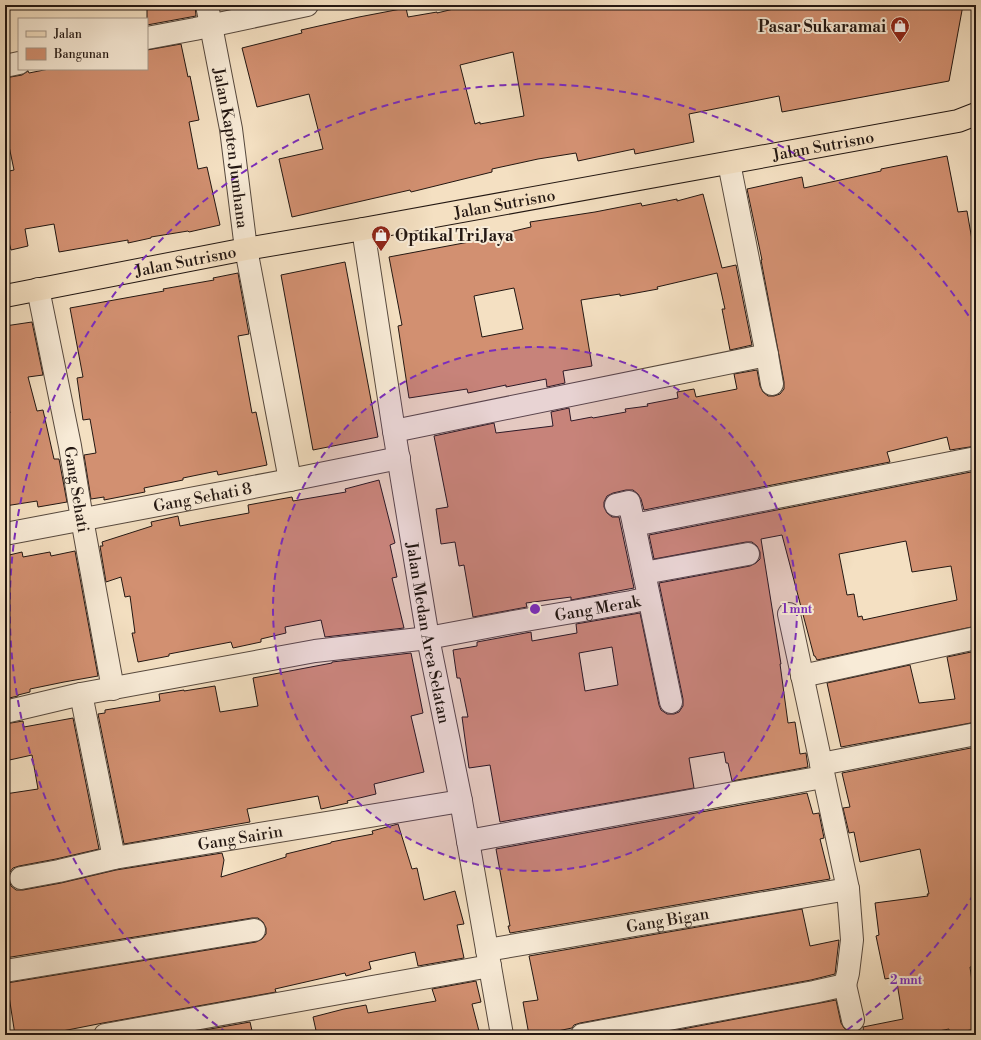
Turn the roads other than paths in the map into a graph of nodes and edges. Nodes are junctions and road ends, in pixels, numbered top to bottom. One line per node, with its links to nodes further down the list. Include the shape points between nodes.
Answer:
1 (307, 5): 2 (street)
2 (209, 15): 3 (street); 9 (street, Jalan Kapten Jumhana, via 231,129)
3 (148, 38)
4 (18, 64): 5 (street)
5 (5, 66)
6 (970, 120): 7 (main road, Jalan Sutrisno)
7 (729, 163): 8 (main road, Jalan Sutrisno); 12 (street)
8 (363, 229): 9 (main road, Jalan Sutrisno); 14 (street, Jalan Medan Area Selatan)
9 (246, 249): 10 (main road, Jalan Sutrisno); 17 (street, Jalan Kapten Jumhana)
10 (38, 289): 11 (main road, Jalan Sutrisno); 19 (street, Gang Sehati)
11 (5, 296)
12 (767, 355): 13 (street); 14 (street)
13 (772, 384)
14 (394, 430): 15 (street, Jalan Medan Area Selatan)
15 (399, 458): 17 (street, Gang Sehati 8); 26 (street, Jalan Medan Area Selatan)
16 (976, 458): 20 (street)
17 (290, 480): 19 (street, Gang Sehati 8)
18 (616, 505): 20 (street, via 629,502)
19 (82, 519): 21 (street, Gang Sehati 8); 29 (street, Gang Sehati)
20 (634, 525): 23 (street)
21 (5, 534)
22 (748, 554): 23 (street)
23 (644, 573): 24 (street)
24 (649, 598): 26 (street, Gang Merak); 31 (street)
25 (789, 614): 28 (street)
26 (428, 638): 29 (street, Gang Merak, via 315,651); 35 (street, Jalan Medan Area Selatan)
27 (976, 638): 28 (street)
28 (802, 676): 34 (street)
29 (113, 689): 30 (street, Gang Merak)
30 (81, 694): 32 (street, Gang Merak); 37 (street)
31 (671, 702)
32 (5, 712)
33 (976, 734): 34 (street)
34 (822, 771): 36 (street); 39 (street)
35 (461, 801): 36 (street, Jalan Medan Area Selatan); 37 (street, Gang Sairin)
36 (468, 841): 41 (street, Jalan Medan Area Selatan)
37 (114, 858): 38 (street, Gang Sairin)
38 (21, 878)
39 (848, 889): 41 (street, Gang Bigan); 43 (street, via 852,940)
40 (254, 930): 42 (street)
41 (488, 958): 45 (street, Gang Bigan); 46 (street, Jalan Medan Area Selatan)
42 (5, 972)
43 (845, 985): 44 (street); 47 (street)
44 (853, 1020)
45 (105, 1035)
46 (502, 1035)
47 (582, 1035)

